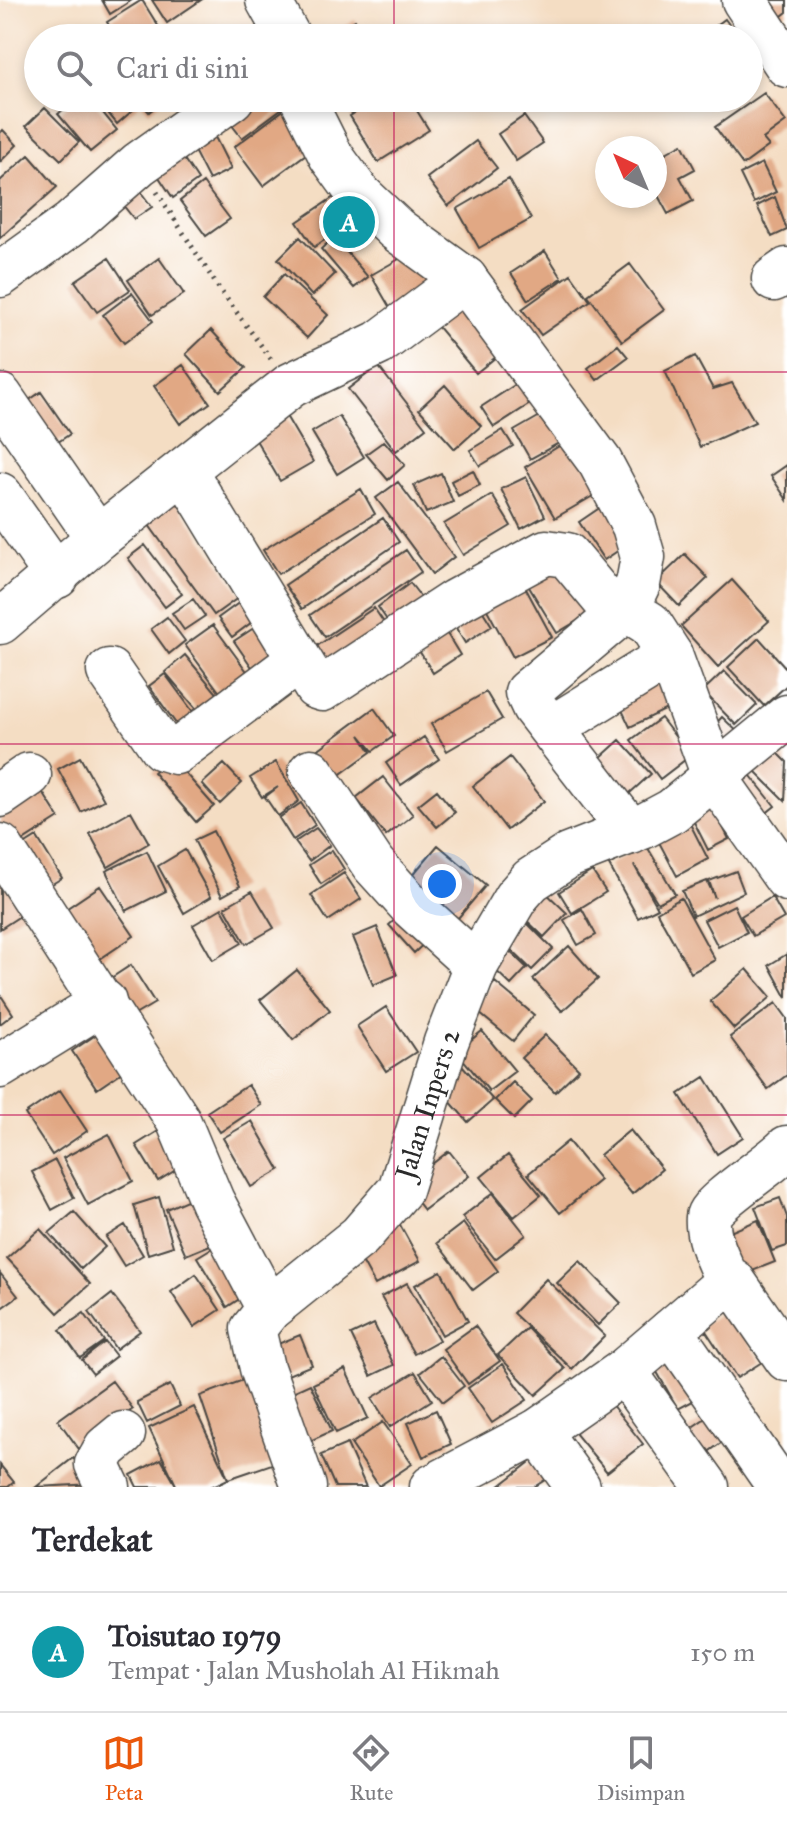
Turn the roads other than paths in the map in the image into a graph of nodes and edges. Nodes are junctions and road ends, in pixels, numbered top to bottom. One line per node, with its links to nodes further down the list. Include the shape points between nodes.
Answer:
1 (268, 0): 3 (street)
2 (744, 0): 4 (street)
3 (281, 24)
4 (760, 24)
5 (763, 29): 6 (street)
6 (787, 65)
7 (212, 112): 9 (street)
8 (309, 112): 10 (street, via 358,193 396,229)
9 (0, 275)
10 (465, 279): 12 (street, via 379,343 291,385); 16 (street, via 600,462 634,526 643,557)
11 (0, 396): 14 (street)
12 (184, 470): 14 (street); 19 (street)
13 (0, 495): 15 (street)
14 (98, 538): 15 (street)
15 (57, 576): 17 (street)
16 (626, 609): 18 (street, via 650,624); 19 (street, via 607,603 567,555 546,552 456,601 322,689); 22 (street, via 529,686 528,698)
17 (0, 622)
18 (670, 655): 22 (street); 24 (street)
19 (299, 660): 20 (street, via 176,752 162,748)
20 (109, 671)
21 (787, 717): 24 (street, Jalan Inpers 2)
22 (552, 728): 25 (street)
23 (311, 771): 28 (street, via 373,864)
24 (714, 776): 25 (street, Jalan Inpers 2, via 672,811); 27 (street)
25 (631, 832): 28 (street, Jalan Inpers 2, via 568,856 531,880)
26 (0, 846): 29 (street)
27 (787, 879)
28 (476, 965): 33 (street, Jalan Inpers 2, via 400,1190 360,1236)
29 (104, 1002): 30 (street); 33 (street, via 178,1120 212,1201)
30 (0, 1066)
31 (787, 1148): 32 (street, via 709,1211 708,1229)
32 (728, 1282): 34 (street); 35 (street, via 733,1281)
33 (269, 1309): 41 (street, Jalan Inpers 2, via 256,1321 253,1337)
34 (671, 1331): 36 (street); 39 (street)
35 (787, 1359)
36 (624, 1371): 37 (street); 44 (street)
37 (538, 1431): 42 (street); 43 (street)
38 (123, 1434): 40 (street, via 97,1464)
39 (772, 1476)
40 (108, 1487)
41 (304, 1487)
42 (432, 1487)
43 (578, 1487)
44 (707, 1487)

